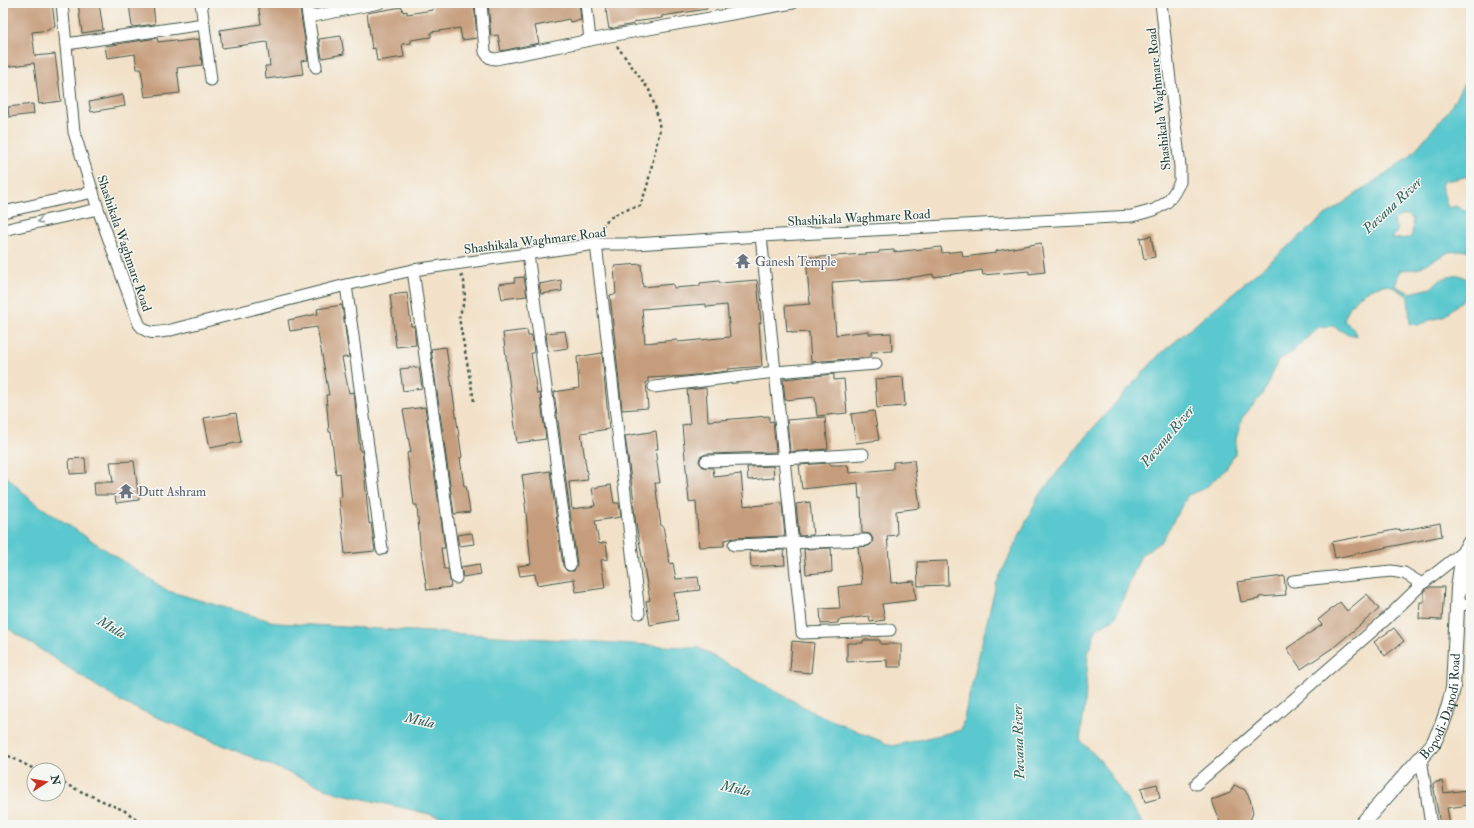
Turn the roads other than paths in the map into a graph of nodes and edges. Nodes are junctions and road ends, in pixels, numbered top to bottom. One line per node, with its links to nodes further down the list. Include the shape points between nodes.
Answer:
1 (62, 3): 13 (street, Shashikala Waghmare Road)
2 (201, 3): 11 (street)
3 (306, 3): 10 (street)
4 (379, 3): 10 (street)
5 (481, 3): 12 (street, via 485,52 491,59)
6 (586, 3): 12 (street)
7 (793, 3): 9 (street)
8 (1161, 3): 20 (street, Shashikala Waghmare Road, via 1180,182 1167,202 1154,210 1132,216)
9 (767, 5): 12 (street)
10 (309, 17): 14 (street)
11 (204, 24): 13 (street); 15 (street)
12 (590, 40)
13 (66, 44): 16 (street, Shashikala Waghmare Road, via 74,132)
14 (316, 67)
15 (211, 80)
16 (93, 192): 17 (street, Shashikala Waghmare Road); 18 (street)
17 (98, 209): 19 (street, one-way to 19); 24 (street, Shashikala Waghmare Road, via 138,324 144,331 167,331)
18 (3, 212)
19 (3, 230)
20 (761, 236): 21 (street, Shashikala Waghmare Road); 26 (street)
21 (596, 244): 22 (street, Shashikala Waghmare Road); 42 (street)
22 (528, 254): 23 (street, Shashikala Waghmare Road); 36 (street)
23 (413, 270): 24 (street, Shashikala Waghmare Road); 37 (street)
24 (346, 285): 35 (street)
25 (876, 364): 26 (street)
26 (775, 372): 27 (street); 29 (street)
27 (654, 387)
28 (862, 454): 29 (street)
29 (784, 459): 30 (street); 32 (street)
30 (706, 461)
31 (866, 540): 32 (street)
32 (793, 542): 33 (street); 43 (street, via 802,633)
33 (734, 545)
34 (1468, 546): 39 (street); 40 (street, Bopodi-Dapodi Road, via 1461,567)
35 (382, 549)
36 (570, 565)
37 (456, 578)
38 (1293, 581): 39 (street, via 1391,571 1404,573)
39 (1422, 584): 45 (street, via 1385,620)
40 (1464, 588): 41 (street, Bopodi-Dapodi Road)
41 (1464, 604): 44 (street, Bopodi-Dapodi Road, via 1449,705 1432,744)
42 (639, 613)
43 (890, 630)
44 (1421, 758): 46 (street, Bopodi-Dapodi Road); 47 (street)
45 (1196, 784)
46 (1361, 825)
47 (1431, 825)

